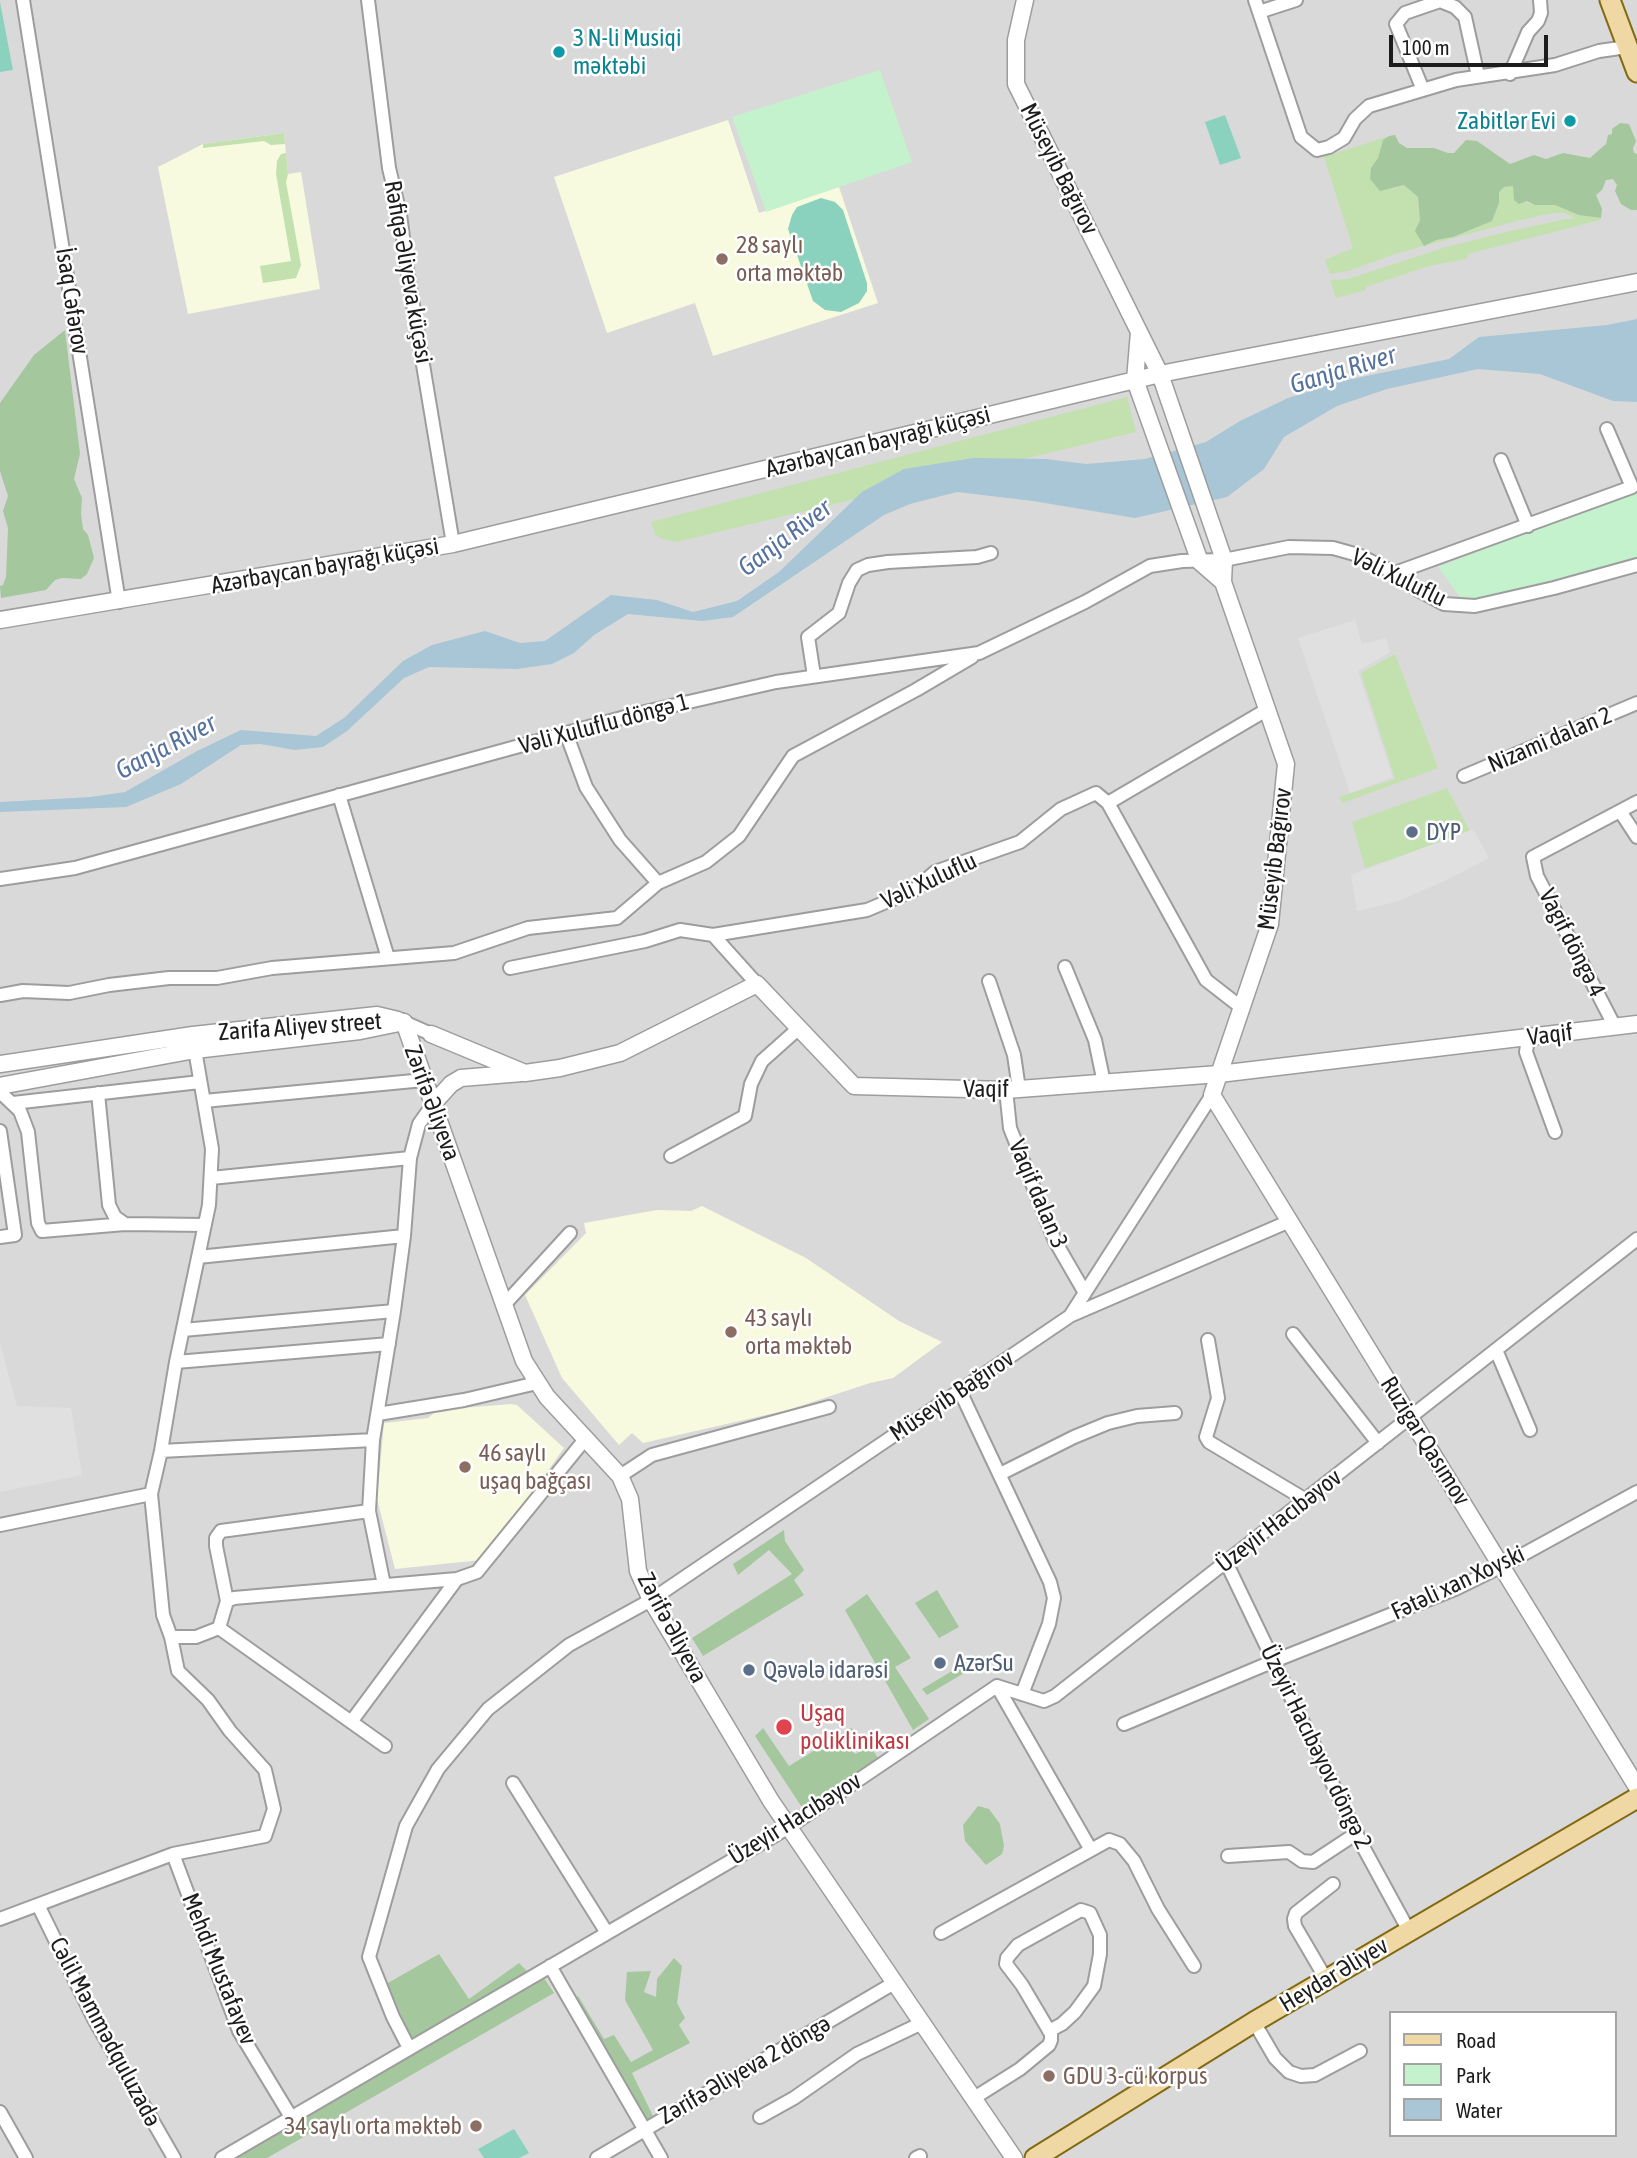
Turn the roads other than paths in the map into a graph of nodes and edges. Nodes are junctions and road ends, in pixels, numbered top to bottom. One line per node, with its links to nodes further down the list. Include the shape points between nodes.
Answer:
1 (23, 0): 26 (street, İsaq Cəfərov)
2 (368, 0): 19 (street, Rəfiqə Əliyeva küçəsi, via 389,167)
3 (1026, 0): 13 (street, Müseyib Bağırov, via 1016,40 1016,84)
4 (1296, 0): 7 (street)
5 (1540, 0): 9 (street, via 1538,21 1528,32)
6 (1610, 0): 8 (main road)
7 (1257, 6): 11 (street, via 1301,137 1312,147 1322,150 1344,138 1370,106)
8 (1633, 59): 9 (street, via 1599,51)
9 (1510, 74): 10 (street)
10 (1478, 76): 11 (street); 11 (street, via 1465,17 1440,1 1405,13 1396,24)
11 (1423, 90)
12 (1637, 282): 14 (street, Azərbaycan bayrağı küçəsi)
13 (1139, 330): 14 (street, Müseyib Bağırov); 15 (street, Müseyib Bağırov)
14 (1160, 374): 15 (street, Azərbaycan bayrağı küçəsi); 21 (street, Müseyib Bağırov)
15 (1135, 380): 19 (street, Azərbaycan bayrağı küçəsi); 22 (street, Müseyib Bağırov)
16 (1607, 429): 18 (street, via 1632,487)
17 (1501, 460): 18 (street)
18 (1528, 526): 24 (street)
19 (453, 544): 26 (street, Azərbaycan bayrağı küçəsi)
20 (991, 554): 29 (street, via 888,562 857,570 839,613 808,638)
21 (1224, 560): 22 (street, Vəli Xuluflu); 24 (street, Vəli Xuluflu, via 1289,547 1333,548); 25 (street, Müseyib Bağırov)
22 (1200, 562): 25 (street, Müseyib Bağırov); 28 (street, Vəli Xuluflu döngə 1, via 1150,566)
23 (1637, 565): 24 (street, Vəli Xuluflu, via 1475,606 1444,604)
24 (1395, 573)
25 (1223, 582): 31 (street, Müseyib Bağırov)
26 (120, 601): 27 (street, Azərbaycan bayrağı küçəsi)
27 (0, 620)
28 (979, 653): 29 (street, Vəli Xuluflu döngə 1); 40 (street, via 793,756 739,836 706,862)
29 (814, 676): 32 (street, Vəli Xuluflu döngə 1, via 636,713)
30 (1637, 703): 33 (street, Nizami dalan 2)
31 (1268, 709): 36 (street); 48 (street, Müseyib Bağırov, via 1286,764 1270,924)
32 (566, 733): 34 (street, Vəli Xuluflu döngə 1); 40 (street, via 586,786 620,840)
33 (1464, 776)
34 (339, 795): 39 (street, Vəli Xuluflu döngə 1, via 75,868); 42 (street)
35 (1637, 802): 37 (street)
36 (1108, 803): 41 (street, Vəli Xuluflu, via 1096,793 1084,798 1061,809 1020,842 934,872 914,890 867,909); 48 (street, via 1206,980)
37 (1620, 811): 38 (street); 51 (street, Vagif döngə 4, via 1533,857 1537,876)
38 (1637, 837)
39 (0, 879)
40 (658, 883): 42 (street, via 617,918 528,928 454,953)
41 (713, 935): 44 (street, via 680,930); 46 (street)
42 (388, 958): 47 (street, via 272,968 217,978 169,978 69,993)
43 (1065, 967): 61 (street, via 1095,1040)
44 (510, 968)
45 (989, 981): 63 (street, Vaqif dalan 3, via 1014,1055)
46 (757, 984): 52 (street, Vaqif); 57 (street, via 620,1052)
47 (0, 995)
48 (1242, 1008): 58 (street, Müseyib Bağırov)
49 (404, 1022): 53 (street); 55 (street, Zarifa Aliyev street, via 377,1016); 59 (street, Zərifə Əliyeva)
50 (1637, 1024): 51 (street, Vaqif)
51 (1615, 1027): 54 (street, Vaqif)
52 (799, 1028): 63 (street, Vaqif, via 854,1086); 72 (street, via 771,1050 755,1072 745,1116)
53 (431, 1034): 57 (street)
54 (1528, 1037): 58 (street, Vaqif); 71 (street, via 1526,1052)
55 (194, 1043): 56 (street, Zarifa Aliyev street); 60 (street); 62 (street, Zarifa Aliyev street)
56 (0, 1064)
57 (525, 1073): 69 (street, via 461,1078)
58 (1219, 1074): 61 (street, Vaqif); 66 (street, Müseyib Bağırov)
59 (424, 1080): 67 (street); 69 (street, Zərifə Əliyeva)
60 (200, 1082): 65 (street); 67 (street)
61 (1104, 1083): 63 (street, Vaqif)
62 (0, 1086)
63 (1013, 1090): 83 (street, Vaqif dalan 3, via 1010,1128 1055,1241)
64 (0, 1092): 68 (street)
65 (98, 1093): 68 (street); 76 (street, via 109,1205)
66 (1212, 1095): 75 (street, Ruzigar Qasımov); 83 (street, Müseyib Bağırov)
67 (204, 1101): 74 (street, via 212,1149)
68 (13, 1103): 76 (street, via 28,1132 42,1231)
69 (433, 1104): 73 (street, via 419,1124); 84 (street, Zərifə Əliyeva)
70 (0, 1131): 80 (street, via 15,1236)
71 (1555, 1132)
72 (671, 1156)
73 (410, 1158): 74 (street); 79 (street)
74 (211, 1178): 77 (street)
75 (1290, 1221): 86 (street); 98 (street, Ruzigar Qasımov)
76 (125, 1224): 77 (street)
77 (205, 1225): 82 (street)
78 (570, 1233): 84 (street)
79 (404, 1236): 82 (street); 85 (street)
80 (0, 1237)
81 (1637, 1239): 91 (street, Üzeyir Hacıbəyov)
82 (198, 1257): 87 (street)
83 (1085, 1293): 86 (street, Müseyib Bağırov)
84 (504, 1305): 93 (street, Zərifə Əliyeva)
85 (394, 1311): 87 (street); 90 (street)
86 (1070, 1316): 94 (street, Müseyib Bağırov)
87 (183, 1329): 92 (street)
88 (1293, 1334): 102 (street)
89 (1208, 1340): 108 (street, via 1218,1398 1206,1432 1209,1442)
90 (389, 1343): 92 (street); 96 (street)
91 (1496, 1350): 98 (street, Üzeyir Hacıbəyov); 99 (street)
92 (176, 1362): 103 (street)
93 (537, 1383): 96 (street); 100 (street, Zərifə Əliyeva)
94 (960, 1391): 104 (street); 115 (street, Müseyib Bağırov)
95 (829, 1407): 105 (street, via 652,1455)
96 (378, 1413): 101 (street)
97 (1175, 1413): 104 (street, via 1108,1423)
98 (1410, 1418): 102 (street, Üzeyir Hacıbəyov); 112 (street, Ruzigar Qasımov)
99 (1530, 1430)
100 (586, 1438): 105 (street, Zərifə Əliyeva); 113 (street, via 477,1572)
101 (373, 1440): 103 (street); 109 (street)
102 (1378, 1443): 108 (street, Üzeyir Hacıbəyov)
103 (161, 1451): 107 (street)
104 (1000, 1474): 121 (street, via 1054,1598)
105 (620, 1476): 115 (street, Zərifə Əliyeva, via 630,1499 639,1571)
106 (1637, 1492): 112 (street, Fətəli xan Xoyski)
107 (150, 1493): 110 (street); 118 (street, via 163,1615)
108 (1306, 1500): 111 (street, Üzeyir Hacıbəyov)
109 (369, 1511): 114 (street); 116 (street, via 221,1531 216,1546)
110 (0, 1525)
111 (1226, 1562): 119 (street, Üzeyir Hacıbəyov döngə 2); 121 (street, Üzeyir Hacıbəyov, via 1055,1696 1044,1700)
112 (1502, 1566): 119 (street, Fətəli xan Xoyski); 126 (street, Ruzigar Qasımov)
113 (457, 1579): 114 (street); 122 (street)
114 (384, 1585): 116 (street)
115 (651, 1600): 128 (street, Zərifə Əliyeva); 146 (street, Müseyib Bağırov, via 569,1645 488,1709 438,1769 406,1826 369,1957)
116 (228, 1601): 117 (street)
117 (219, 1628): 118 (street, via 196,1637); 122 (street)
118 (171, 1637): 131 (street, via 178,1671 265,1770 274,1808 265,1836)
119 (1274, 1661): 123 (street, Fətəli xan Xoyski); 129 (street, Üzeyir Hacıbəyov döngə 2)
120 (997, 1686): 121 (street, Üzeyir Hacıbəyov); 128 (street, Üzeyir Hacıbəyov); 130 (street)
121 (1022, 1694)
122 (351, 1722): 124 (street)
123 (1124, 1724)
124 (385, 1746)
125 (513, 1783): 137 (street)
126 (1637, 1787)
127 (1637, 1798): 136 (main road, Heydər Əliyev)
128 (789, 1827): 137 (street, Üzeyir Hacıbəyov); 142 (street, Zərifə Əliyeva)
129 (1357, 1833): 132 (street, via 1313,1862 1289,1852); 136 (street, Üzeyir Hacıbəyov döngə 2)
130 (1091, 1850): 138 (street); 140 (street, via 1110,1840 1120,1844)
131 (173, 1854): 134 (street); 150 (street, Mehdi Mustafayev, via 239,2031)
132 (1228, 1857)
133 (1333, 1884): 141 (street, via 1294,1919)
134 (38, 1905): 135 (street); 154 (street, Cəlil Məmmədquluzadə, via 94,2019)
135 (0, 1919)
136 (1409, 1931): 141 (main road, Heydər Əliyev)
137 (607, 1933): 139 (street, Üzeyir Hacıbəyov)
138 (941, 1934)
139 (550, 1966): 146 (street, Üzeyir Hacıbəyov); 152 (street)
140 (1194, 1966)
141 (1326, 1979): 143 (main road, Heydər Əliyev)
142 (894, 1983): 144 (street, Zərifə Əliyeva); 152 (street, Zərifə Əliyeva 2 döngə)
143 (1254, 2022): 147 (street, via 1275,2058 1289,2072 1301,2076 1315,2075); 159 (main road, Heydər Əliyev)
144 (922, 2023): 148 (street, Zərifə Əliyeva); 151 (street, via 857,2054)
145 (1049, 2031): 145 (street, via 1006,1964 1007,1958 1018,1945 1081,1910 1090,1913 1100,1935 1094,1986 1075,2012); 148 (street, via 1049,2045)
146 (409, 2049): 150 (street, Üzeyir Hacıbəyov)
147 (1360, 2051)
148 (974, 2098): 158 (street, Zərifə Əliyeva)
149 (0, 2112): 153 (street)
150 (291, 2117): 155 (street, Üzeyir Hacıbəyov)
151 (760, 2117)
152 (645, 2129): 156 (street, Zərifə Əliyeva 2 döngə); 157 (street)
153 (26, 2158)
154 (174, 2158)
155 (222, 2158)
156 (597, 2158)
157 (662, 2158)
158 (1014, 2158)
159 (1035, 2158)

